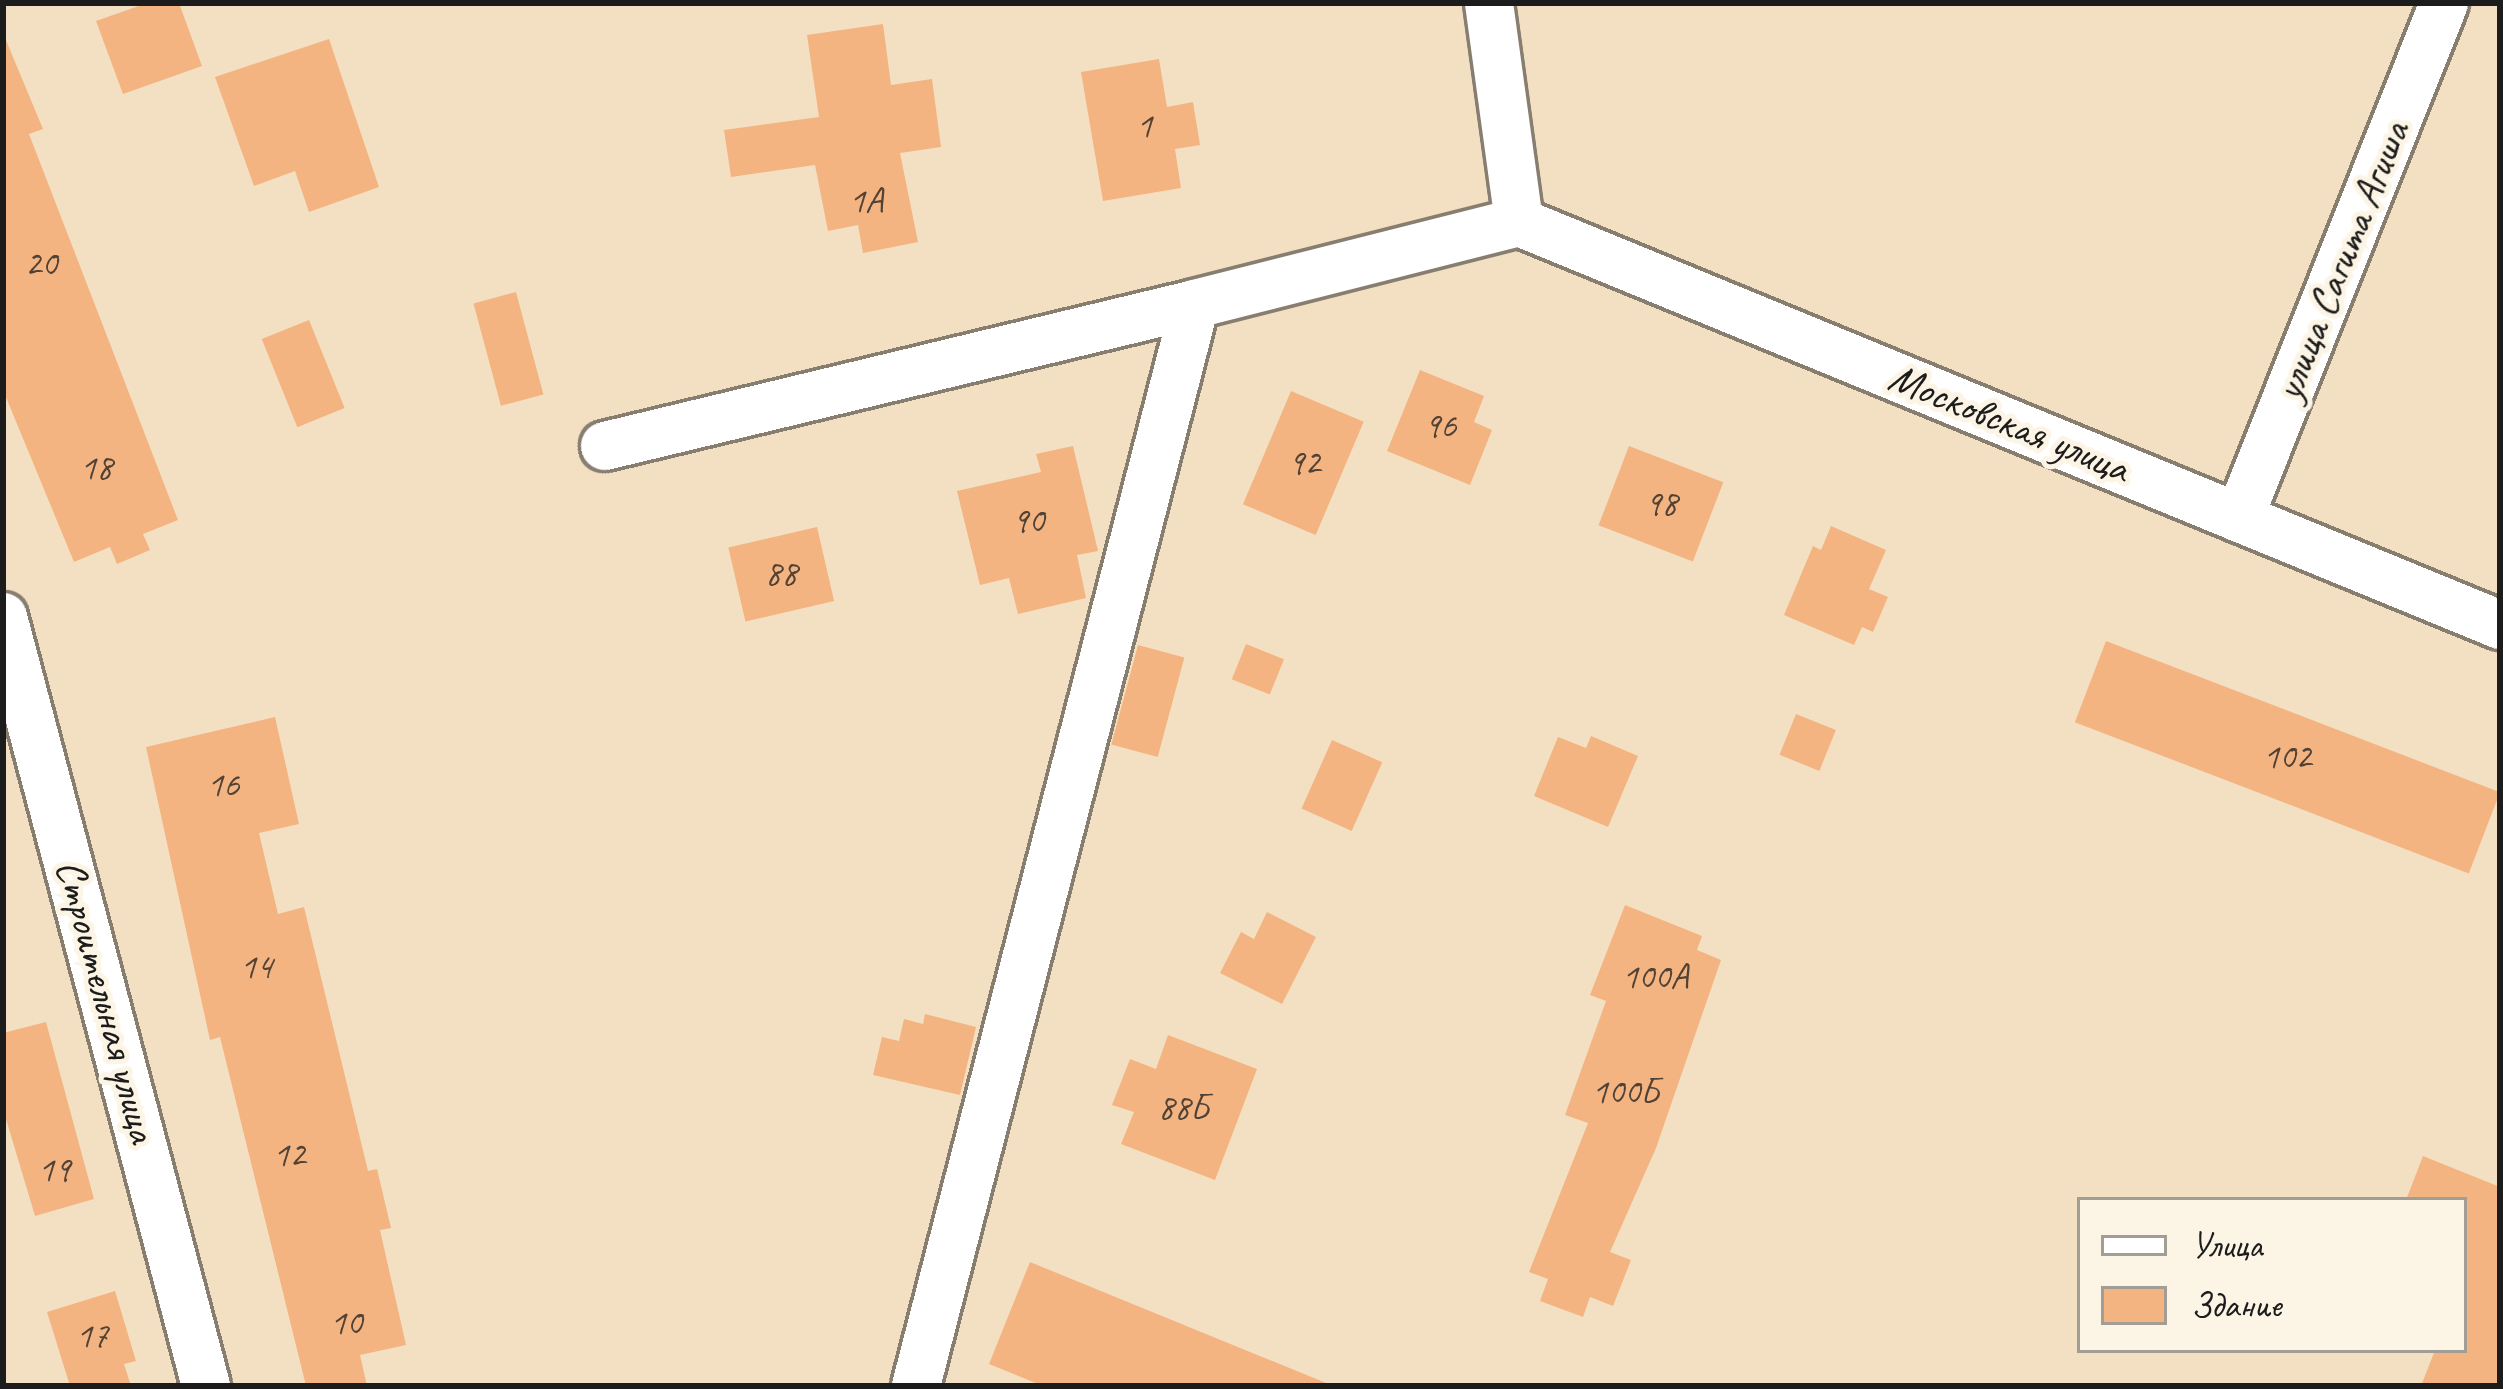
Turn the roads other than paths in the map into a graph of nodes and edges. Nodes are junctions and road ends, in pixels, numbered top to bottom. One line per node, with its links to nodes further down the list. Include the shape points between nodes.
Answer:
1 (1489, 3): 3 (street)
2 (2444, 3): 6 (street, улица Сагита Агиша)
3 (1519, 222): 4 (street); 6 (street, Московская улица)
4 (1196, 304): 5 (street); 10 (street)
5 (605, 446)
6 (2239, 518): 8 (street, Московская улица)
7 (3, 617): 9 (street, Строительная улица)
8 (2500, 626)
9 (206, 1386)
10 (916, 1386)

